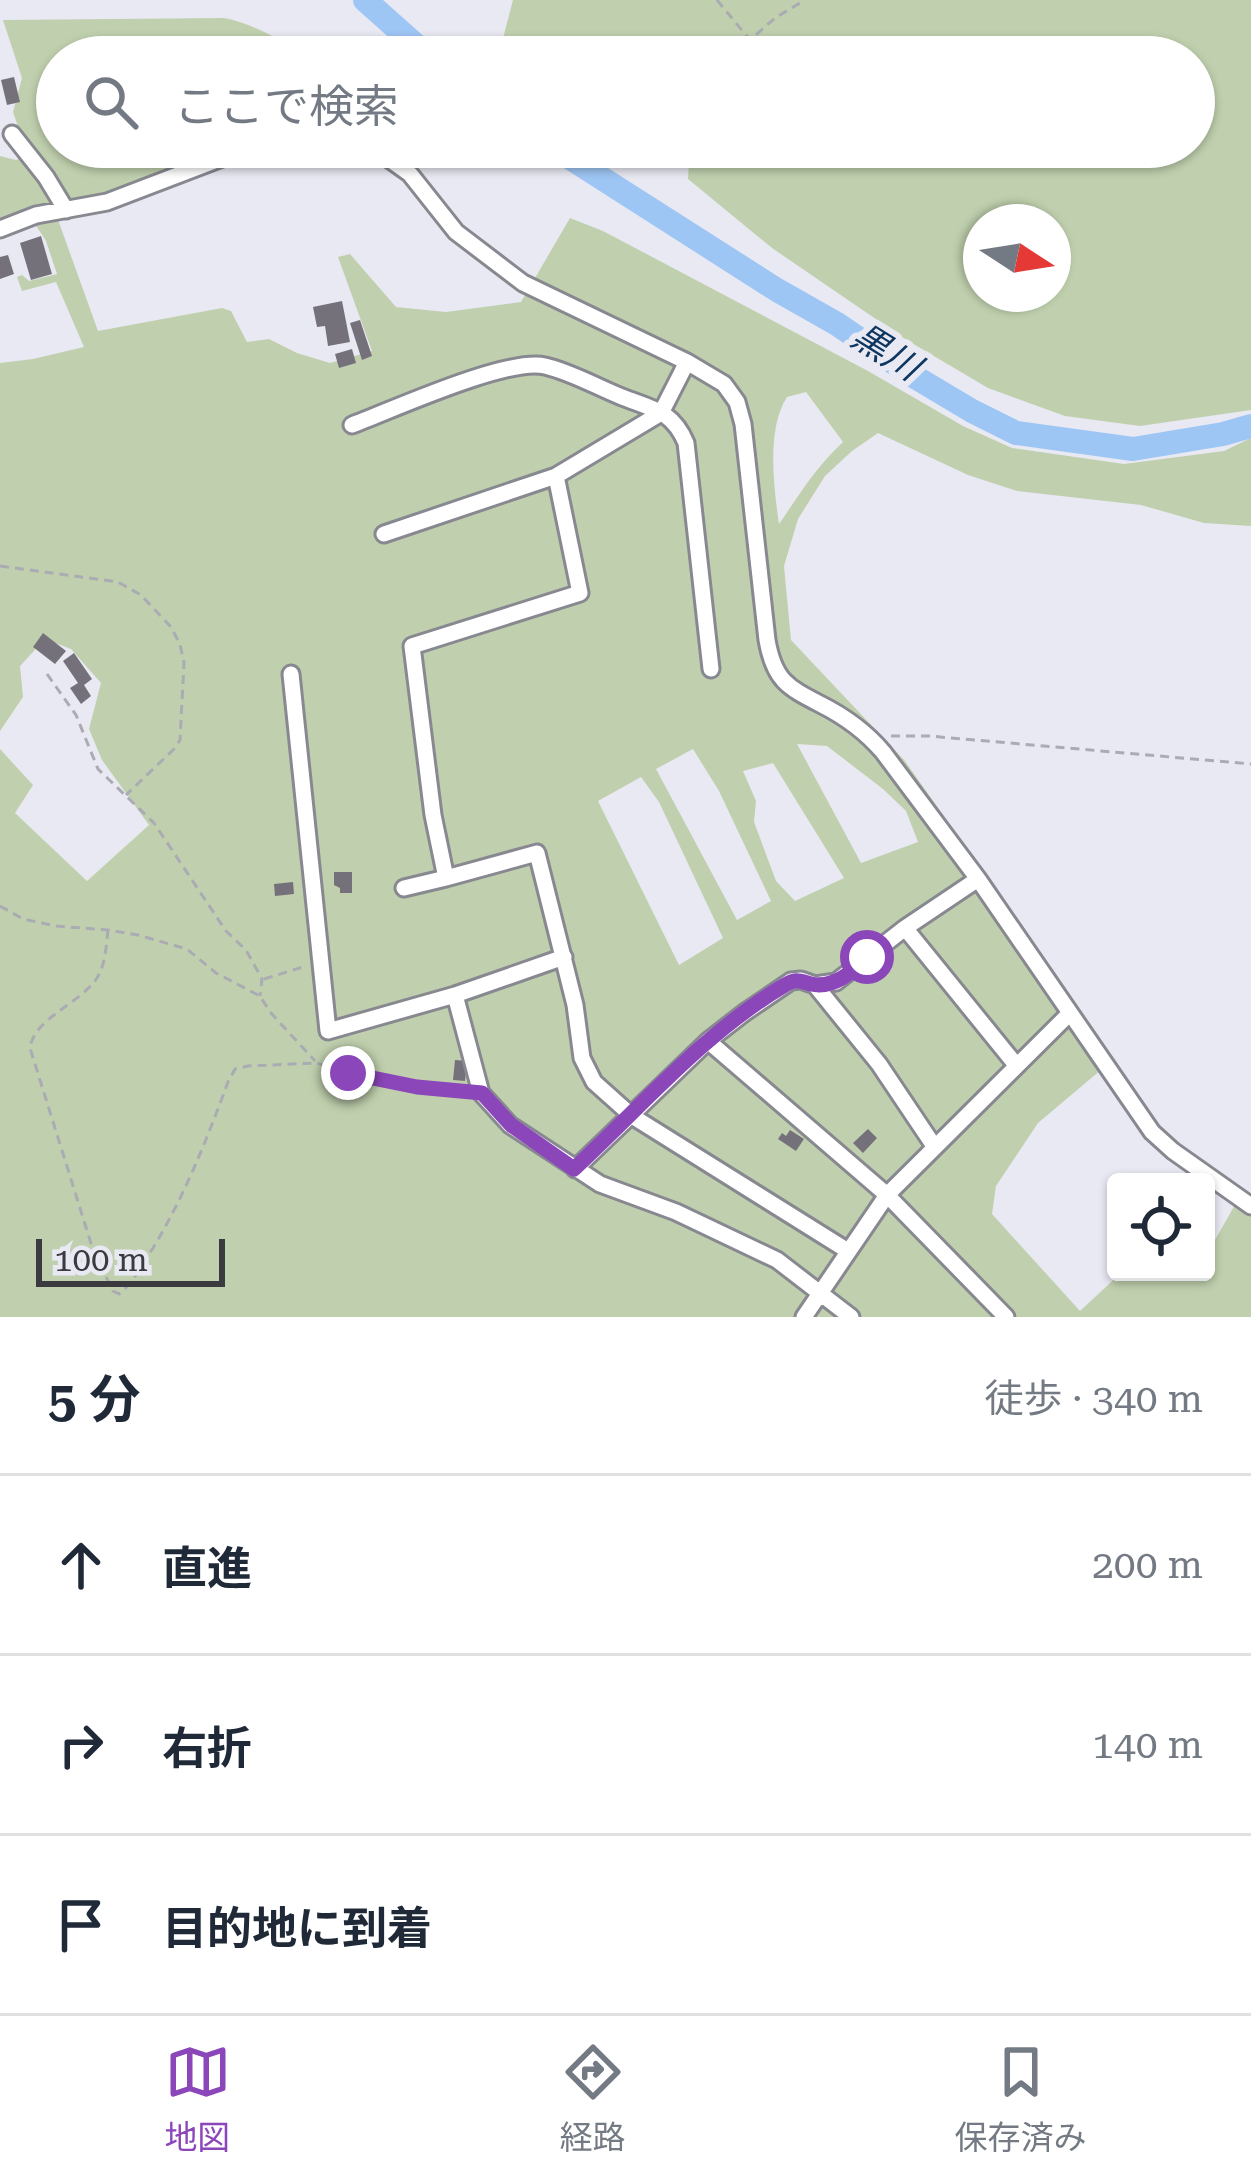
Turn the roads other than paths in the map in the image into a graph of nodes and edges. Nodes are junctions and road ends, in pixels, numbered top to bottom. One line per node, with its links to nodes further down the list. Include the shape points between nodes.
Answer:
1 (12, 134): 2 (street)
2 (36, 164)
3 (39, 168): 6 (street)
4 (196, 168): 6 (street)
5 (403, 168): 8 (street, via 456,232 523,283)
6 (66, 210): 7 (street)
7 (0, 230)
8 (688, 362): 9 (street); 16 (street, via 737,402 775,670 796,694 871,738)
9 (661, 413): 10 (street, via 523,364); 11 (street); 13 (street, via 679,425 686,443)
10 (352, 425)
11 (556, 476): 12 (street); 15 (street, via 580,593 412,646)
12 (384, 534)
13 (711, 669)
14 (291, 674): 21 (street, via 328,1031)
15 (446, 878): 17 (street); 19 (street, via 537,853)
16 (978, 879): 18 (street); 22 (street)
17 (404, 888)
18 (905, 928): 20 (street, via 836,982); 24 (street)
19 (564, 957): 21 (street); 25 (street, via 582,1058 594,1082)
20 (815, 985): 23 (street, via 791,981); 26 (street)
21 (454, 995): 27 (street, via 482,1093 511,1125)
22 (1069, 1014): 24 (street); 29 (street, via 1152,1132)
23 (708, 1041): 25 (street); 28 (street)
24 (1016, 1065): 26 (street)
25 (632, 1116): 27 (street); 30 (street)
26 (934, 1146): 28 (street)
27 (574, 1169): 31 (street, via 776,1260)
28 (886, 1195): 30 (street); 34 (street)
29 (1251, 1206)
30 (848, 1251): 31 (street)
31 (820, 1291): 32 (street); 33 (street)
32 (804, 1317)
33 (851, 1317)
34 (1006, 1317)

